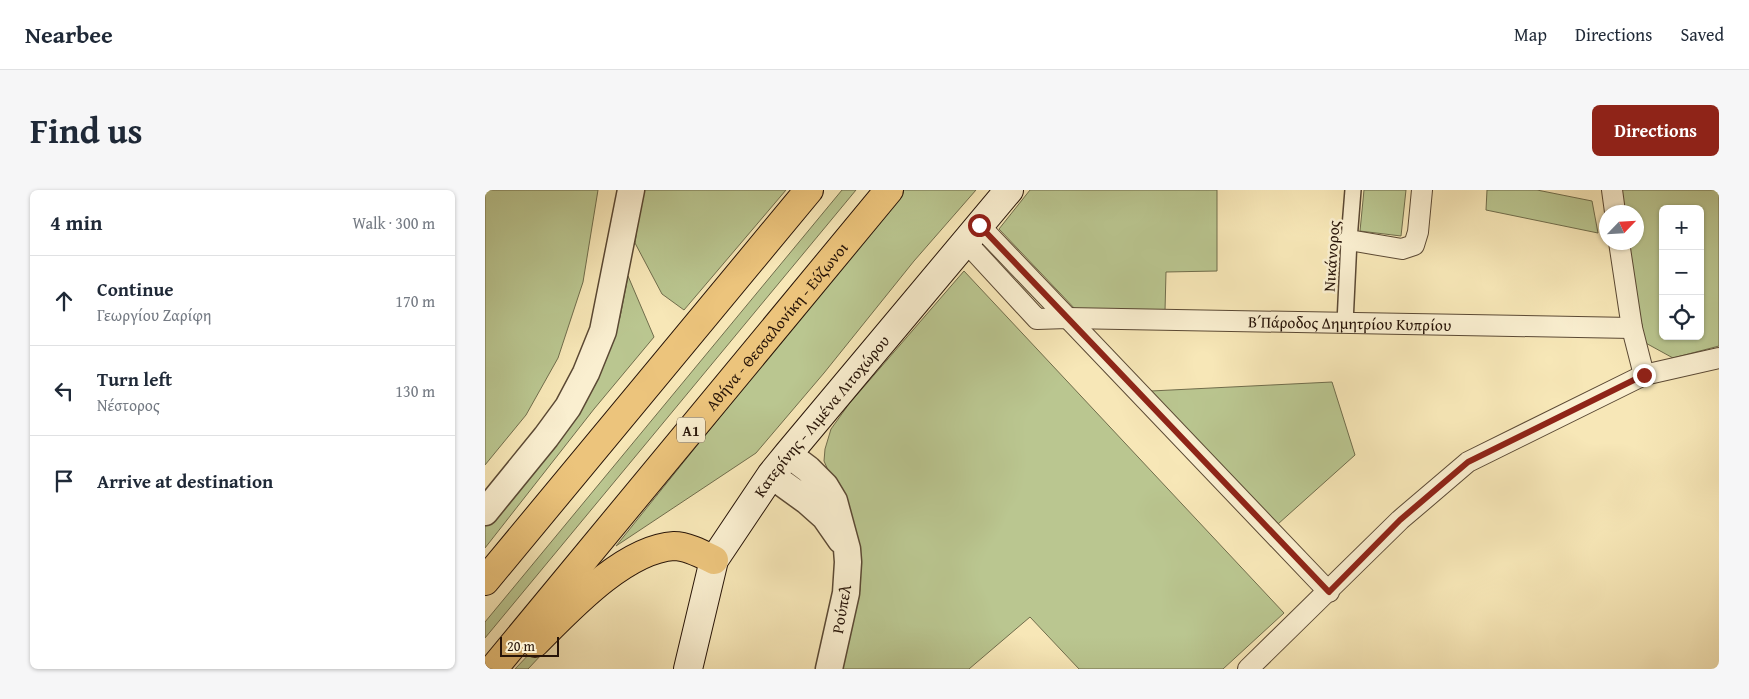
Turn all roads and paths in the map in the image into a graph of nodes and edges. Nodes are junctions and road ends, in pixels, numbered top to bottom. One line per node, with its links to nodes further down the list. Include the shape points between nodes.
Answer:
1 (631, 190): 18 (street, via 603,332 586,373 568,407)
2 (809, 190): 20 (highway)
3 (889, 190): 22 (highway, Αθήνα - Θεσσαλονίκη - Εύζωνοι / Α1)
4 (1009, 190): 9 (main road, Κατερίνης - Λιμένα Λιτοχώρου)
5 (1353, 190): 10 (street, Νικάνορος)
6 (1422, 190): 10 (street, via 1414,245 1402,249)
7 (1611, 190): 8 (street)
8 (1614, 205)
9 (972, 233): 12 (street); 12 (street, Β΄ Πάροδος Δημητρίου Κυπρίου, via 1037,320); 17 (main road, Κατερίνης - Λιμένα Λιτοχώρου)
10 (1349, 240): 13 (street, Νικάνορος)
11 (1620, 250): 14 (street)
12 (1067, 318): 13 (street, Β΄ Πάροδος Δημητρίου Κυπρίου); 21 (street)
13 (1345, 323): 14 (street, Β΄ Πάροδος Δημητρίου Κυπρίου)
14 (1632, 328): 16 (street)
15 (1719, 358): 16 (street)
16 (1644, 375): 21 (street, via 1468,462 1400,520)
17 (779, 465): 19 (main road, Κατερίνης - Λιμένα Λιτοχώρου); 25 (street, Ρούπελ, via 808,469 825,486 834,502 847,549 846,593)
18 (485, 512)
19 (714, 560): 23 (highway, via 676,546 657,549 628,563 579,599); 24 (main road, Κατερίνης - Λιμένα Λιτοχώρου)
20 (485, 581)
21 (1329, 592): 26 (street)
22 (493, 669)
23 (509, 669)
24 (687, 669)
25 (829, 669)
26 (1248, 669)

